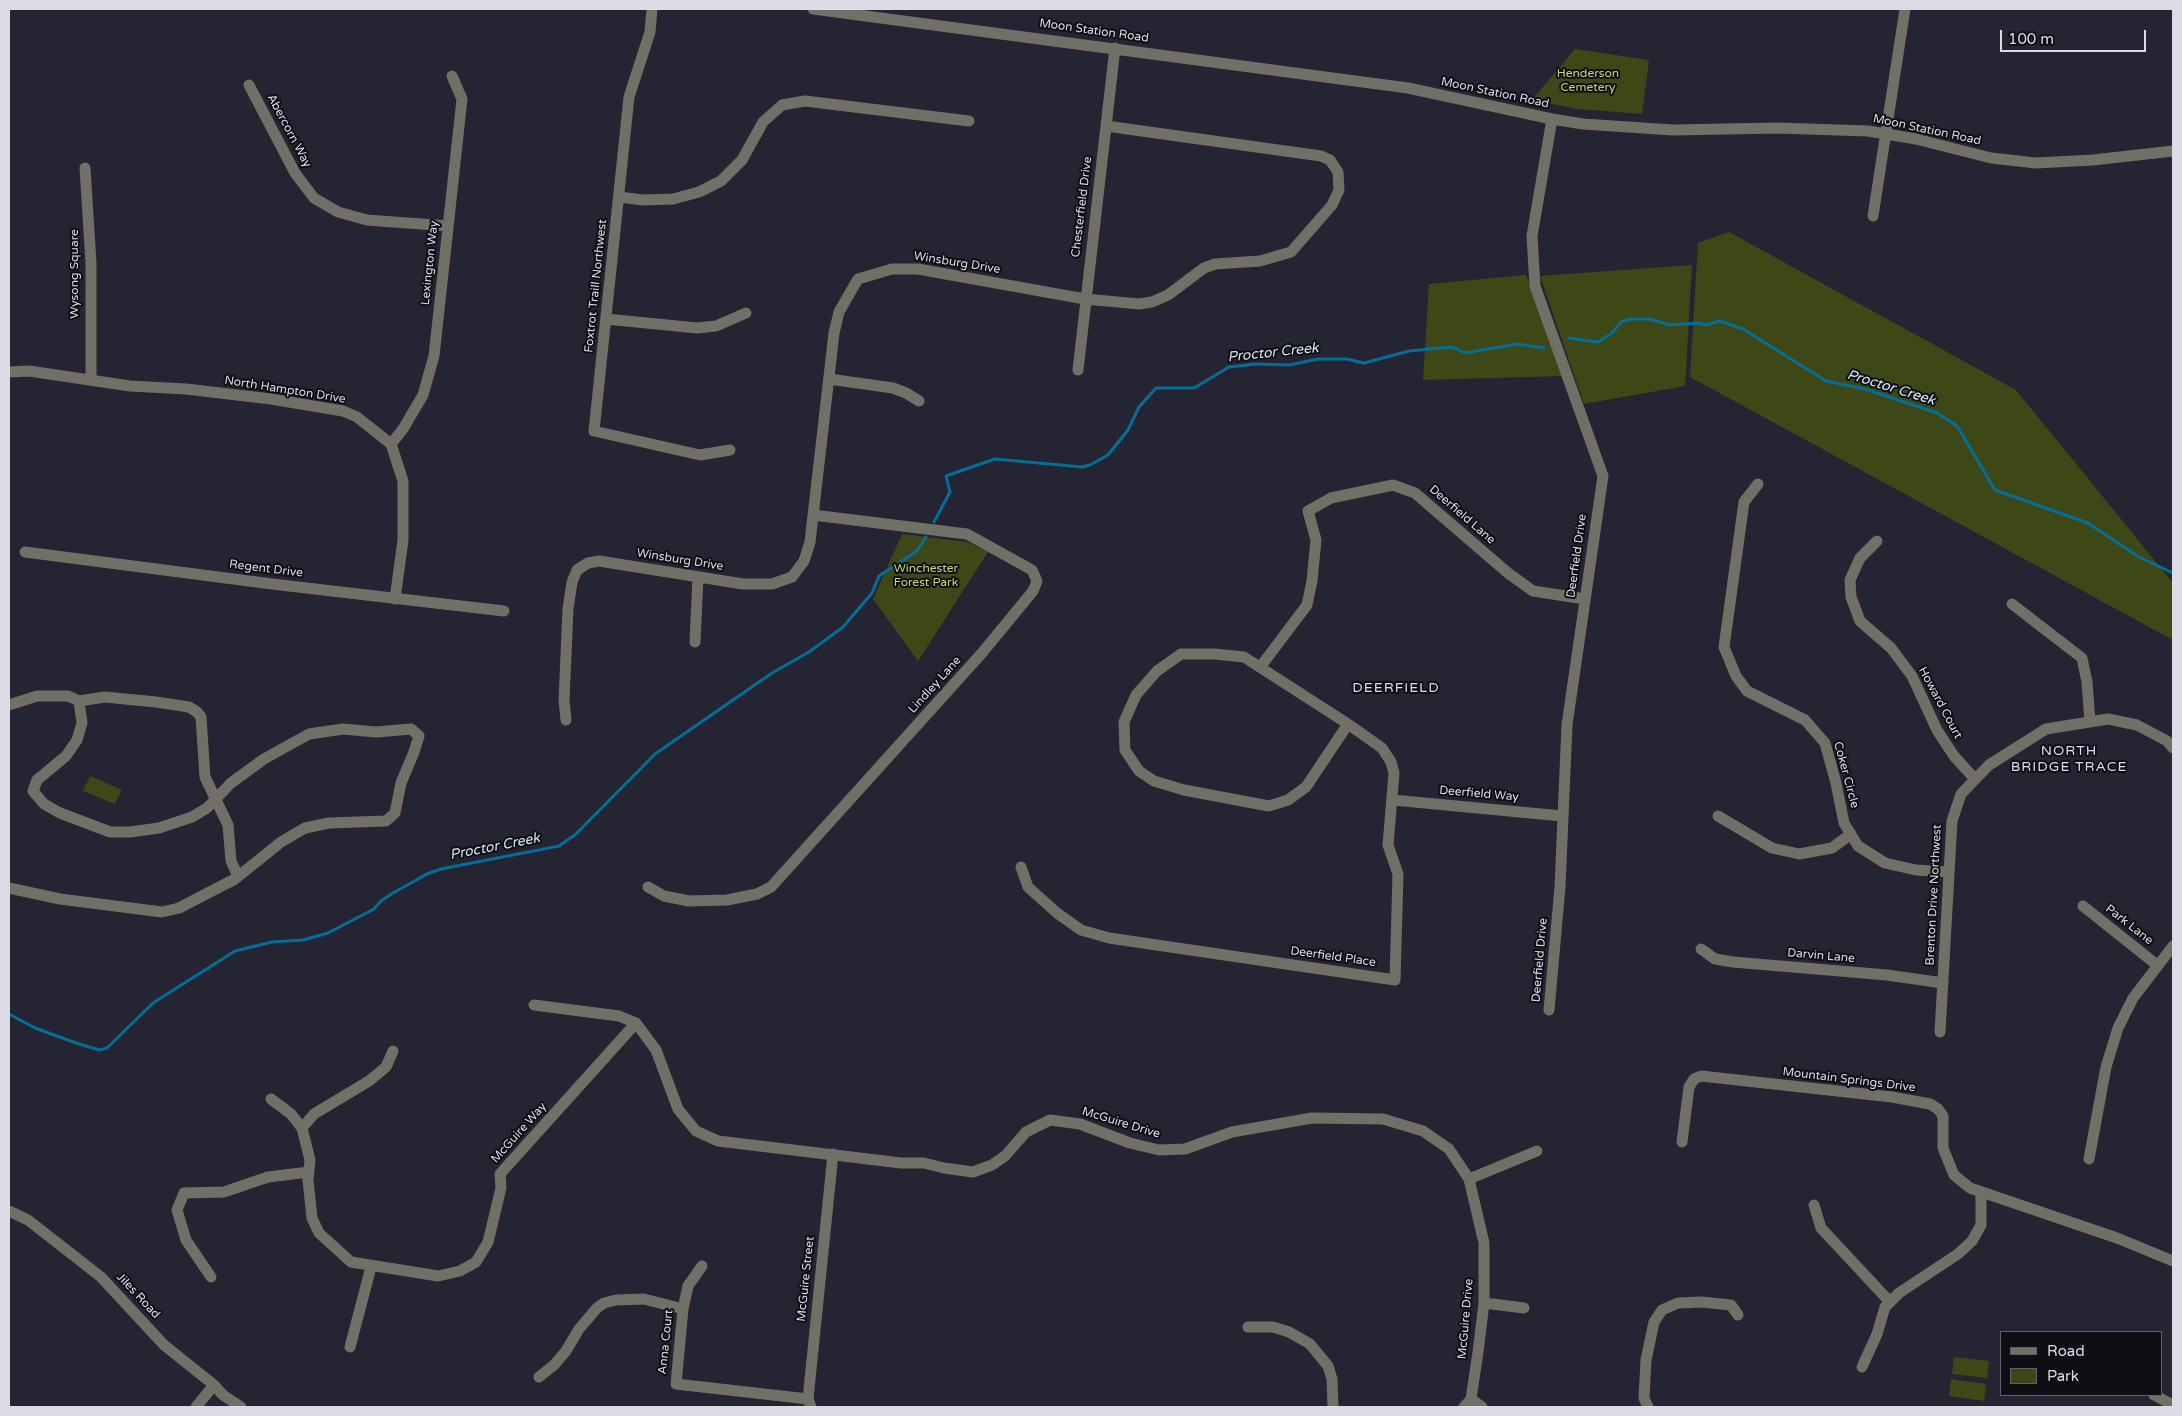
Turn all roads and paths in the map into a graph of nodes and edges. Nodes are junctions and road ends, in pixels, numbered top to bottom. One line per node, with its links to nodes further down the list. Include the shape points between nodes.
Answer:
1 (652, 9): 13 (street, Foxtrot Traill Northwest, via 646,44 631,86)
2 (813, 9): 4 (street, Moon Station Road)
3 (1905, 9): 10 (street)
4 (1115, 48): 7 (street, Moon Station Road, via 1408,88); 9 (street, Chesterfield Drive)
5 (452, 76): 15 (street, Lexington Way, via 462,99)
6 (249, 85): 15 (street, Abercorn Way, via 295,174 314,198 338,212 368,220)
7 (1552, 119): 10 (street, Moon Station Road, via 1645,128 1799,128); 32 (street, Deerfield Drive, via 1531,247 1536,294 1603,476)
8 (969, 122): 13 (street, via 805,101 782,105 763,122 742,160 721,181 699,192 673,199)
9 (1106, 126): 16 (street, Chesterfield Drive); 16 (street, Winsburg Drive, via 1321,156 1334,165 1340,181 1339,190 1332,205 1291,252 1270,259 1215,264 1152,302 1139,304)
10 (1887, 134): 11 (street, Moon Station Road, via 1991,158 2036,163 2086,161); 14 (street)
11 (2173, 150)
12 (85, 168): 21 (street, Wysong Square, via 91,263)
13 (619, 197): 18 (street, Foxtrot Traill Northwest)
14 (1873, 216)
15 (448, 226): 24 (street, Lexington Way, via 429,378 403,430)
16 (1086, 299): 19 (street, Chesterfield Drive); 22 (street, Winsburg Drive, via 918,269 892,269 858,279 839,312)
17 (746, 313): 18 (street, via 716,326 697,328)
18 (606, 319): 25 (street, Foxtrot Traill Northwest, via 594,431 700,455)
19 (1078, 370)
20 (9, 372): 21 (street, North Hampton Drive, via 29,371)
21 (90, 379): 24 (street, North Hampton Drive, via 130,386 271,399 343,411 369,425)
22 (829, 379): 23 (street, via 893,388); 27 (street, Winsburg Drive)
23 (919, 402)
24 (391, 444): 31 (street, via 403,481 404,540)
25 (730, 450)
26 (1758, 484): 48 (street, Coker Circle, via 1744,502 1724,647 1736,676 1747,691 1805,720 1825,743 1844,823)
27 (813, 515): 30 (street, Winsburg Drive, via 804,561 792,577 772,584 743,584); 52 (street, Lindley Lane, via 967,534 1032,570 1036,581 1033,591 982,654 771,887 757,894 727,900 689,901 664,896)
28 (1877, 541): 43 (street, Howard Court, via 1860,558 1850,580 1851,597 1860,621 1891,648 1912,676 1937,730)
29 (25, 552): 31 (street, Regent Drive)
30 (698, 577): 35 (street); 39 (street, Winsburg Drive, via 599,561 577,570 568,609)
31 (395, 599): 34 (street, Regent Drive)
32 (1585, 600): 36 (street, Deerfield Lane, via 1533,591 1415,493 1393,485 1331,498 1308,511 1316,540 1307,605); 46 (street, Deerfield Drive, via 1567,725)
33 (2012, 604): 40 (street, via 2082,658)
34 (504, 611)
35 (695, 642)
36 (1261, 666): 41 (street, Deerfield Place); 41 (street, Deerfield Place, via 1244,657 1181,654 1156,671 1136,694 1124,722 1125,750 1139,771 1154,781 1184,790 1269,806 1288,800 1306,787)
37 (79, 701): 38 (street, via 68,696 37,696); 44 (street, via 106,697 189,707 197,712 205,777); 44 (street, via 82,723 77,740 66,756 34,784 35,795 44,804 94,827 110,832 130,832 173,825 207,808)
38 (9, 705)
39 (566, 720)
40 (2090, 722): 42 (street, Brenton Drive Northwest, via 2108,719 2137,725 2167,741); 43 (street, Brenton Drive Northwest, via 2046,729)
41 (1348, 724): 45 (street, Deerfield Place, via 1382,748 1391,762)
42 (2173, 748)
43 (1974, 778): 50 (street, Brenton Drive Northwest, via 1961,794 1952,821)
44 (216, 799): 51 (street, via 228,825 230,861); 51 (street, via 231,783 264,759 309,734 343,729 376,732 411,730 418,736 401,783 395,813 386,821 329,823 305,828 281,842)
45 (1393, 800): 46 (street, Deerfield Way); 49 (street, Deerfield Place, via 1388,846 1398,874 1395,980 1109,938 1080,930 1028,887)
46 (1562, 816): 60 (street, Deerfield Drive, via 1560,887)
47 (1718, 816): 48 (street, via 1772,848 1800,854 1832,848)
48 (1851, 834): 50 (street, Coker Circle, via 1858,846 1885,863 1916,870)
49 (1021, 867)
50 (1949, 872): 58 (street, Brenton Drive Northwest)
51 (238, 876): 53 (street, via 179,908 162,912 60,899)
52 (648, 887)
53 (9, 888)
54 (2083, 906): 57 (street, Park Lane)
55 (2173, 946): 57 (street)
56 (1700, 949): 58 (street, Darvin Lane, via 1715,959 1733,962)
57 (2157, 965): 69 (street, via 2133,998 2118,1028 2106,1067)
58 (1943, 983): 62 (street, Brenton Drive Northwest)
59 (534, 1005): 61 (street, via 619,1016)
60 (1549, 1010)
61 (636, 1023): 68 (street, McGuire Drive, via 656,1050 678,1109 696,1131 718,1141); 77 (street, McGuire Way, via 500,1174 501,1188 488,1242 476,1262 460,1271 438,1276)
62 (1940, 1032)
63 (393, 1051): 65 (street, via 386,1067 314,1114)
64 (271, 1099): 65 (street, McGuire Way, via 291,1114)
65 (302, 1128): 70 (street, McGuire Way, via 310,1160)
66 (1682, 1142): 72 (street, Mountain Springs Drive, via 1689,1087 1694,1079 1701,1076 1892,1097 1930,1104 1938,1109 1942,1116 1943,1148 1954,1175)
67 (1537, 1151): 71 (street)
68 (833, 1154): 71 (street, McGuire Drive, via 924,1163 973,1172 999,1160 1026,1132 1050,1120 1080,1124 1159,1150 1185,1149 1232,1132 1312,1118 1383,1119 1423,1131 1449,1150); 90 (street, McGuire Street)
69 (2089, 1159)
70 (309, 1172): 77 (street, McGuire Way, via 311,1209 319,1233 351,1262); 78 (street, via 268,1177 224,1192 184,1193 177,1210 186,1240)
71 (1469, 1179): 80 (street, McGuire Drive, via 1484,1243)
72 (1981, 1192): 75 (street, Mountain Springs Drive, via 2117,1238); 79 (street, via 1981,1226 1972,1241)
73 (1814, 1205): 79 (street, via 1821,1228)
74 (9, 1211): 88 (street, Jiles Road, via 28,1220 101,1277 164,1344)
75 (2173, 1261)
76 (702, 1266): 82 (street, Anna Court, via 688,1286)
77 (371, 1267): 85 (street)
78 (211, 1277)
79 (1890, 1302): 86 (street, via 1884,1308)
80 (1484, 1303): 81 (street); 91 (street, McGuire Drive)
81 (1524, 1308)
82 (683, 1309): 87 (street, via 644,1299 604,1303 579,1329 554,1365); 90 (street, Anna Court, via 676,1384)
83 (1738, 1315): 97 (street, via 1732,1305 1701,1302 1678,1303 1662,1310 1654,1322 1646,1360 1644,1398)
84 (1248, 1327): 95 (street, via 1273,1327 1310,1344 1328,1366)
85 (350, 1347)
86 (1862, 1367)
87 (538, 1377)
88 (214, 1385): 93 (street); 94 (street, Jiles Road)
89 (2156, 1396): 92 (street)
90 (809, 1403)
91 (1467, 1403): 96 (street)
92 (2173, 1405)
93 (196, 1407)
94 (241, 1407)
95 (1333, 1407)
96 (1482, 1407)
97 (1648, 1407)

